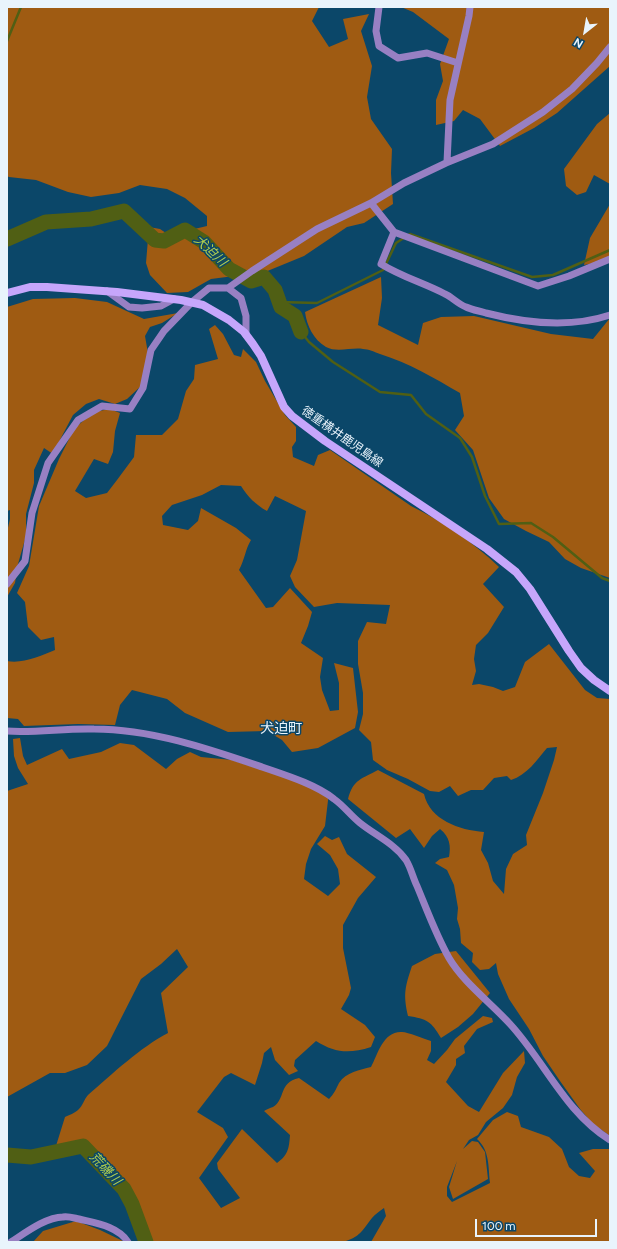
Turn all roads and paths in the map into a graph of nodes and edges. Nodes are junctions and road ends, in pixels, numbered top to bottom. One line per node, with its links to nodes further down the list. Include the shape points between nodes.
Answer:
1 (379, 7): 4 (street, via 376,31 379,46 398,58 427,53)
2 (470, 7): 4 (street)
3 (610, 47): 5 (street, via 572,89 543,112 494,144)
4 (458, 63): 5 (street, via 450,100)
5 (447, 162): 6 (street)
6 (370, 203): 7 (street); 9 (street, via 317,228)
7 (394, 232): 8 (street, via 538,286); 14 (street, via 382,264 396,273 446,294 465,307 536,322 565,323)
8 (610, 259)
9 (228, 288): 13 (street, via 209,288); 15 (street, via 240,298 246,316)
10 (107, 291): 11 (main road, 徳重横井鹿児島線, via 30,287); 12 (main road, 徳重横井鹿児島線); 12 (street, via 129,307 161,306)
11 (7, 293)
12 (174, 299): 13 (main road, 徳重横井鹿児島線)
13 (192, 302): 15 (main road, 徳重横井鹿児島線, via 203,305 229,320); 16 (street, via 164,331 151,350 143,388 130,409 102,406 78,420 48,463 32,513 25,561)
14 (610, 315)
15 (246, 335): 17 (main road, 徳重横井鹿児島線, via 261,356 284,408 292,416 325,441 487,549 512,569 530,589 581,668)
16 (7, 584)
17 (610, 691)
18 (7, 731): 19 (street, via 94,728 173,740 225,754 297,779 335,799 353,818 395,849 406,861 450,960 526,1043 557,1088 582,1117)
19 (610, 1140)
20 (11, 1242): 21 (street, via 40,1224 63,1216 98,1223 115,1230)
21 (128, 1242)

